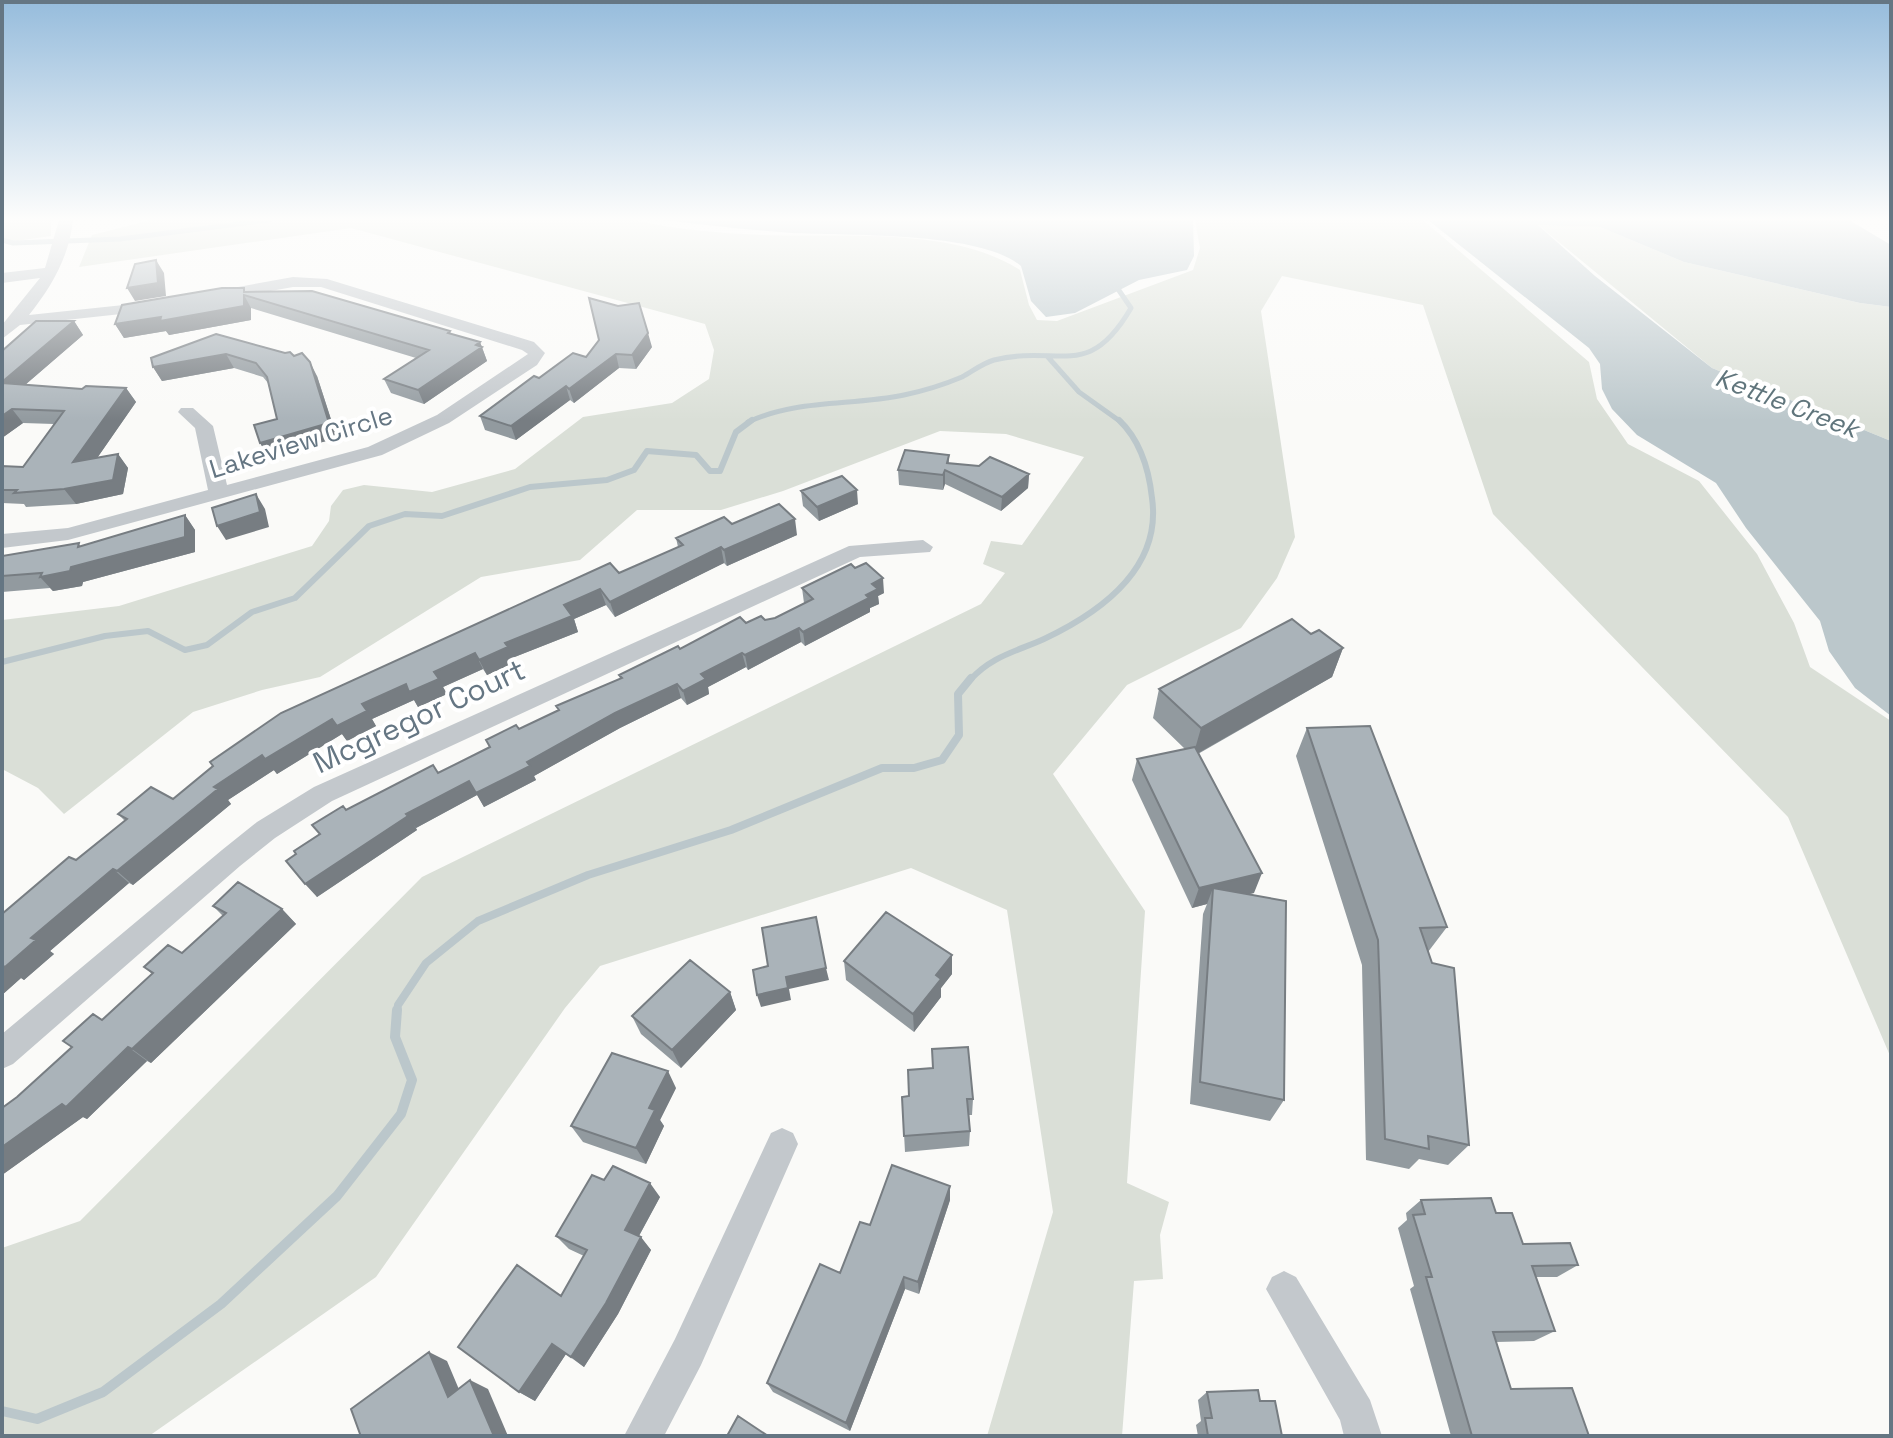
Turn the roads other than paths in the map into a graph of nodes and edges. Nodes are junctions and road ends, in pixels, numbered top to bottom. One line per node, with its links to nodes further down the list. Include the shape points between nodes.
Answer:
1 (39, 287): 6 (street)
2 (265, 287): 4 (street, Lakeview Circle)
3 (338, 287): 9 (street, Lakeview Circle, via 537,353 411,436)
4 (199, 299)
5 (167, 304): 6 (street)
6 (15, 321): 7 (street)
7 (2, 334)
8 (187, 412): 9 (street, via 204,426)
9 (219, 494): 10 (street, Lakeview Circle, via 68,534)
10 (2, 541)
11 (923, 547): 12 (street, Mcgregor Court, via 856,551 323,794 231,858)
12 (2, 1054)
13 (782, 1144): 15 (street, via 688,1352)
14 (1284, 1289): 16 (street, via 1357,1413)
15 (643, 1436)
16 (1363, 1436)

